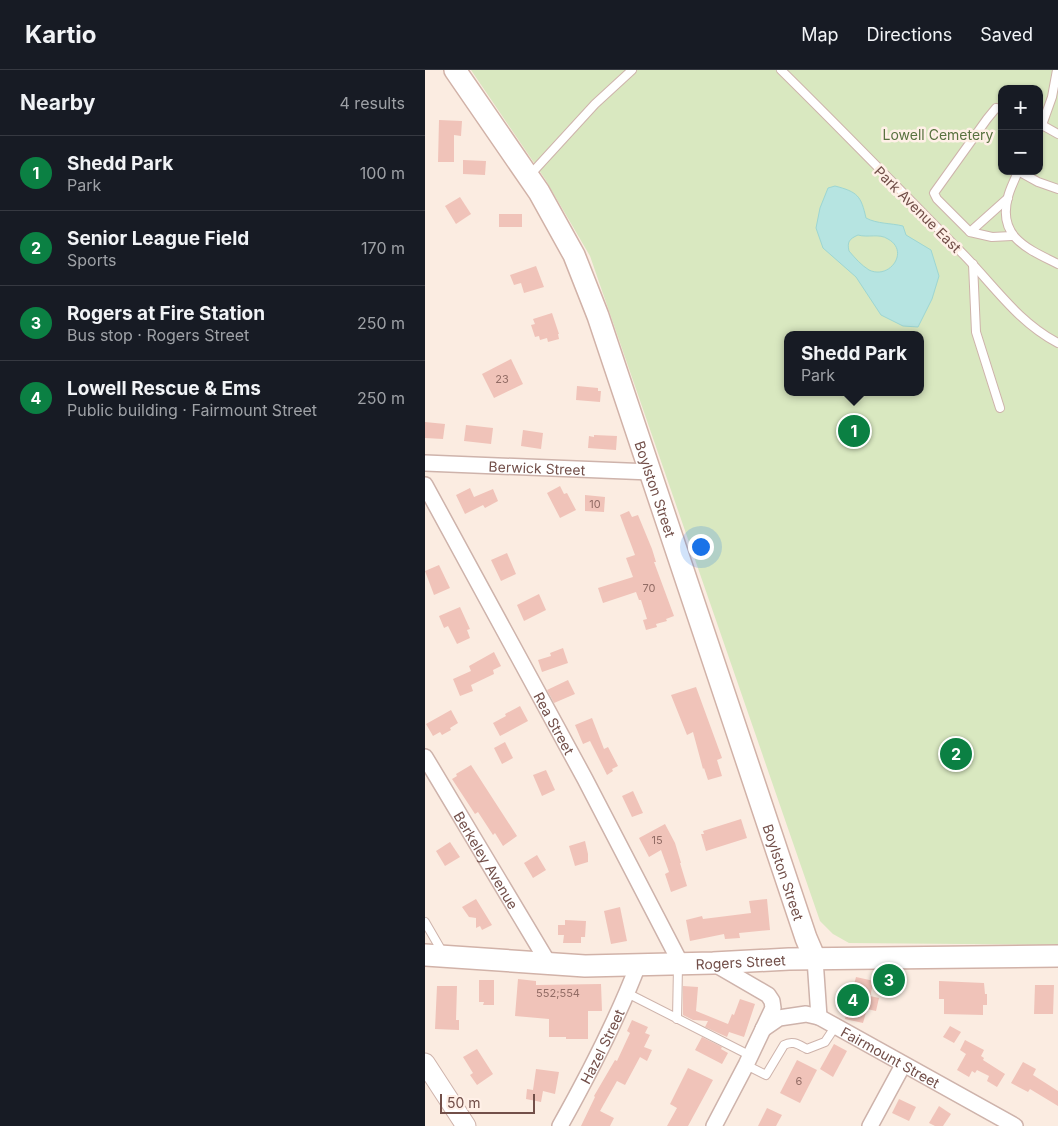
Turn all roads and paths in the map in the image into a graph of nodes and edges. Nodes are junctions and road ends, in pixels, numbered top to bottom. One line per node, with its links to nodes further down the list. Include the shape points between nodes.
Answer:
1 (455, 70): 11 (main road, Boylston Street)
2 (632, 70): 11 (lane, via 595,104)
3 (781, 70): 16 (lane, Park Avenue East)
4 (1057, 70): 6 (lane, via 1052,97)
5 (998, 108): 14 (lane, via 933,194)
6 (1043, 119)
7 (1043, 127): 8 (lane)
8 (1058, 134)
9 (1017, 175): 13 (lane)
10 (1025, 175): 12 (lane)
11 (529, 177): 21 (main road, Boylston Street, via 574,255)
12 (1058, 189)
13 (1008, 198): 14 (lane); 15 (lane, via 1006,222)
14 (970, 232): 15 (lane, via 992,237)
15 (1012, 236): 17 (lane)
16 (973, 264): 18 (lane, Park Avenue East, via 1029,325); 19 (lane, via 976,332)
17 (1058, 264)
18 (1058, 343)
19 (1000, 408)
20 (425, 463): 21 (street, Berwick Street)
21 (651, 472): 27 (main road, Boylston Street)
22 (425, 485): 30 (street, Rea Street, via 585,779)
23 (425, 757): 29 (street, Berkeley Avenue)
24 (425, 922): 25 (lane)
25 (435, 956): 29 (main road, Rogers Street)
26 (1058, 956): 27 (main road, Rogers Street)
27 (815, 959): 28 (main road, Rogers Street); 33 (street)
28 (713, 963): 30 (main road, Rogers Street); 36 (street, via 768,995 773,1008)
29 (549, 964): 31 (main road, Rogers Street)
30 (680, 964): 31 (main road, Rogers Street); 34 (lane)
31 (638, 965): 32 (street, Hazel Street)
32 (627, 993): 34 (lane); 41 (street, Hazel Street, via 582,1088)
33 (819, 1017): 35 (street, Fairmount Street); 36 (street, via 806,1014 779,1018)
34 (677, 1019): 37 (lane)
35 (835, 1027): 37 (lane, via 825,1042 807,1049 794,1042 784,1045 766,1075); 39 (street, Fairmount Street)
36 (763, 1029): 37 (street)
37 (748, 1061): 42 (street)
38 (425, 1063): 40 (street)
39 (903, 1065): 43 (street); 44 (street, Fairmount Street)
40 (466, 1126)
41 (560, 1126)
42 (714, 1126)
43 (870, 1126)
44 (1015, 1126)

